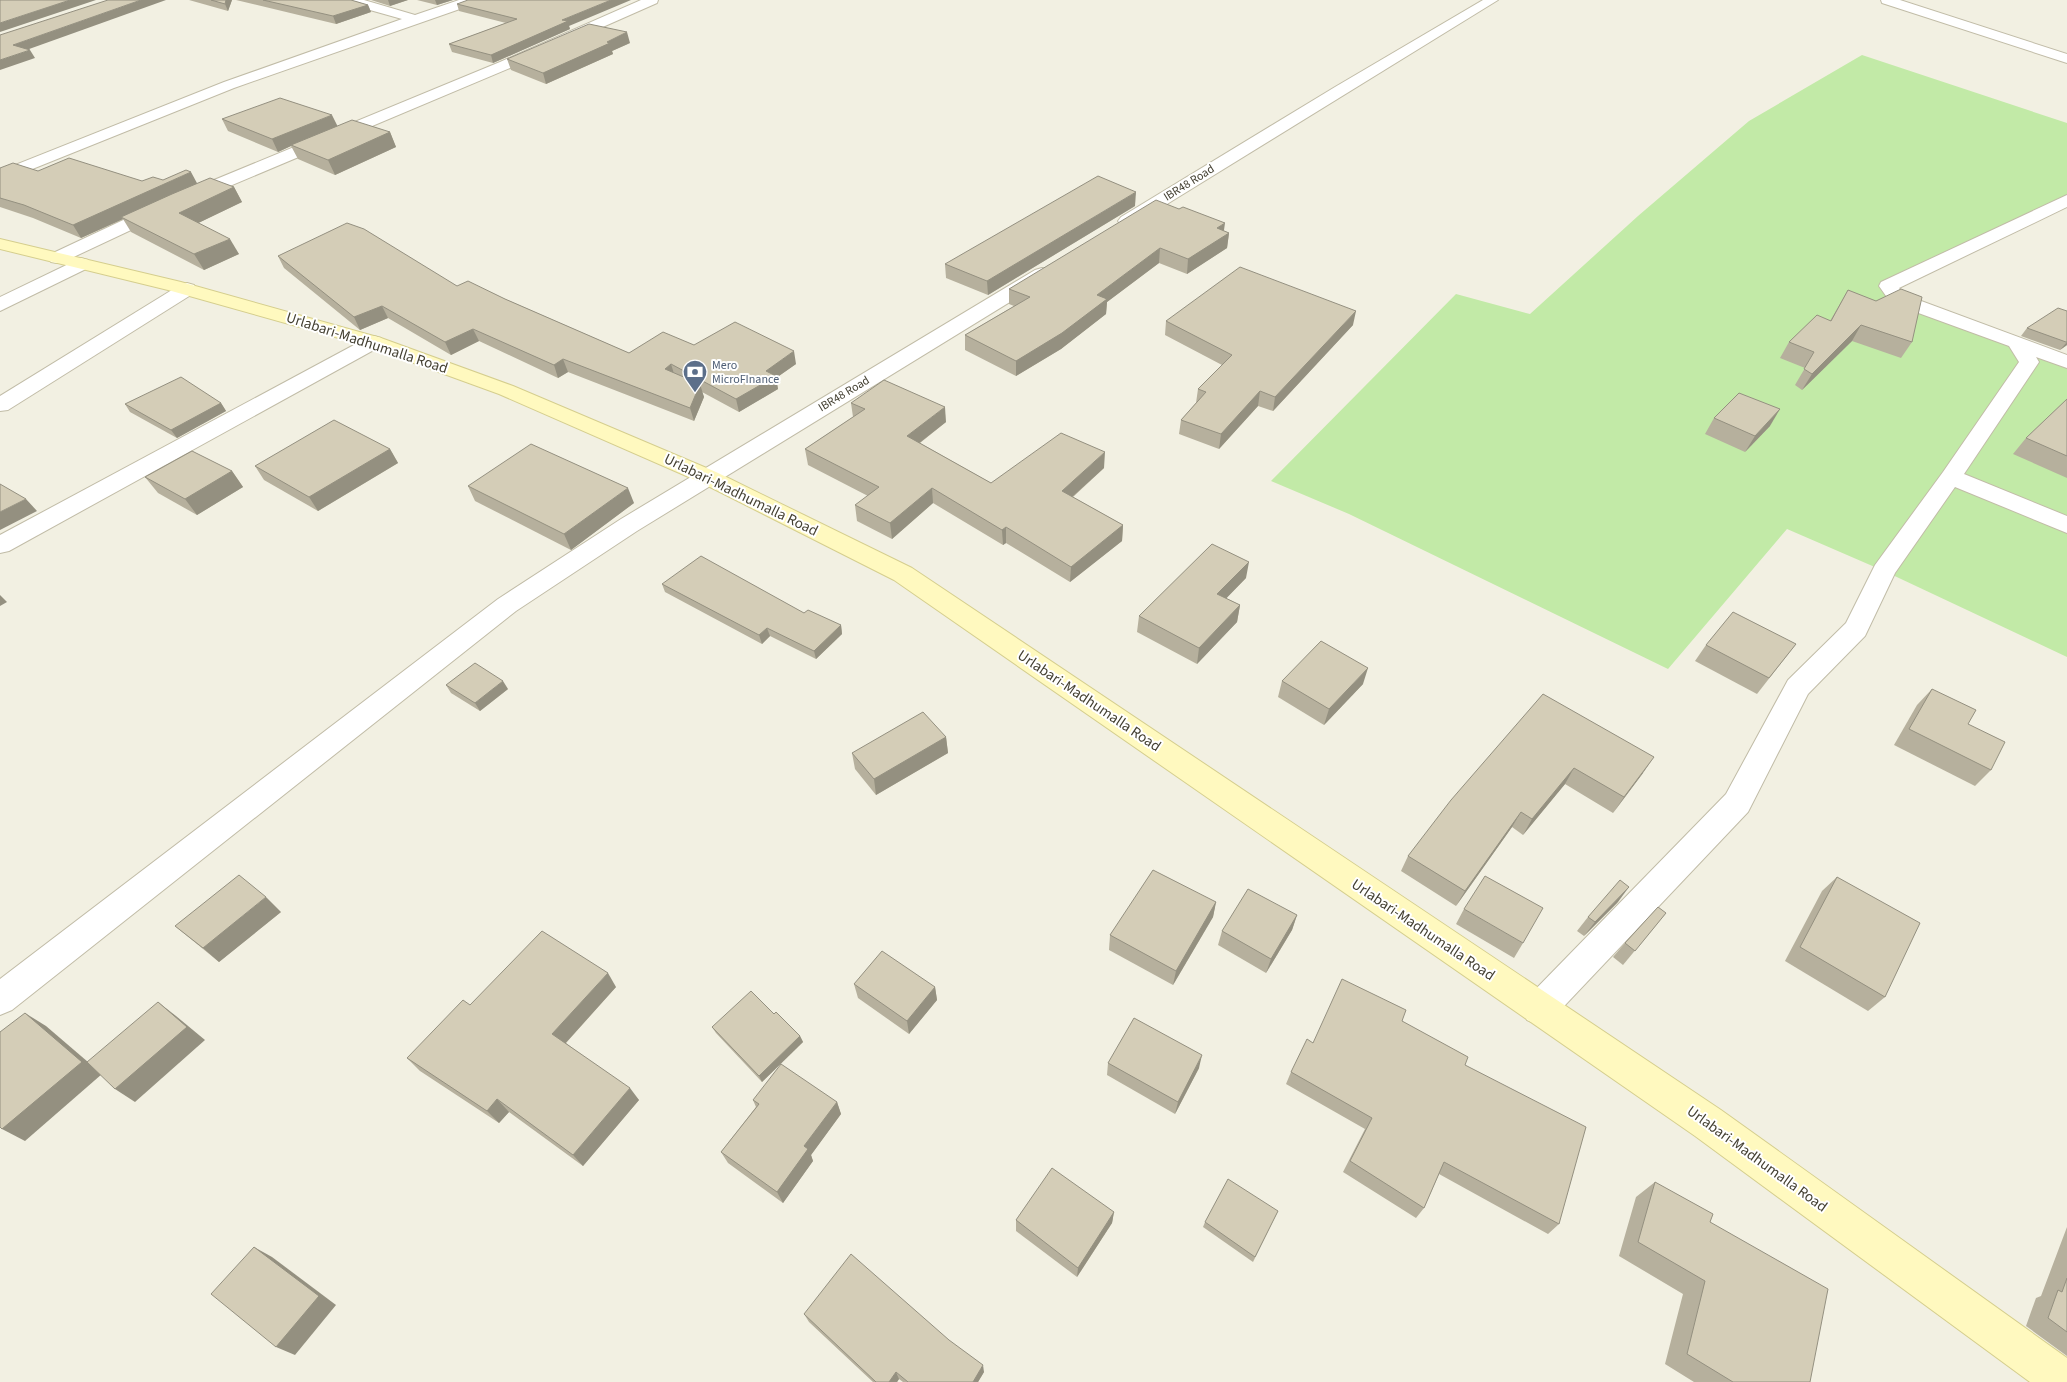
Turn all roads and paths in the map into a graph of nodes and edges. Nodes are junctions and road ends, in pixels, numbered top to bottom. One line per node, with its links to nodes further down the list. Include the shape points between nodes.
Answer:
1 (350, 0): 6 (street)
2 (472, 0): 6 (street)
3 (652, 0): 12 (street, via 174,203)
4 (1492, 0): 10 (street, IBR48 Road)
5 (1887, 0): 7 (street)
6 (415, 19): 8 (street, via 229,85)
7 (2067, 59)
8 (0, 177)
9 (2067, 200): 17 (street, via 1888,286 1898,299)
10 (1114, 229)
11 (0, 244): 12 (main road, Urlabari-Madhumalla Road)
12 (69, 261): 14 (main road, Urlabari-Madhumalla Road); 15 (street)
13 (1055, 265): 20 (street, IBR48 Road)
14 (187, 289): 16 (main road, Urlabari-Madhumalla Road); 19 (street)
15 (0, 305)
16 (374, 342): 20 (main road, Urlabari-Madhumalla Road, via 506,390); 23 (street)
17 (2016, 342): 18 (street); 21 (street, via 2029,362)
18 (2067, 362)
19 (0, 405)
20 (708, 477): 24 (street, IBR48 Road, via 507,605); 25 (main road, Urlabari-Madhumalla Road, via 903,574)
21 (1951, 478): 22 (street); 25 (street, via 1884,571 1856,629 1798,688 1737,803)
22 (2067, 525)
23 (0, 545)
24 (0, 999)
25 (1539, 1009): 26 (main road, Urlabari-Madhumalla Road, via 1708,1123)
26 (2064, 1382)

